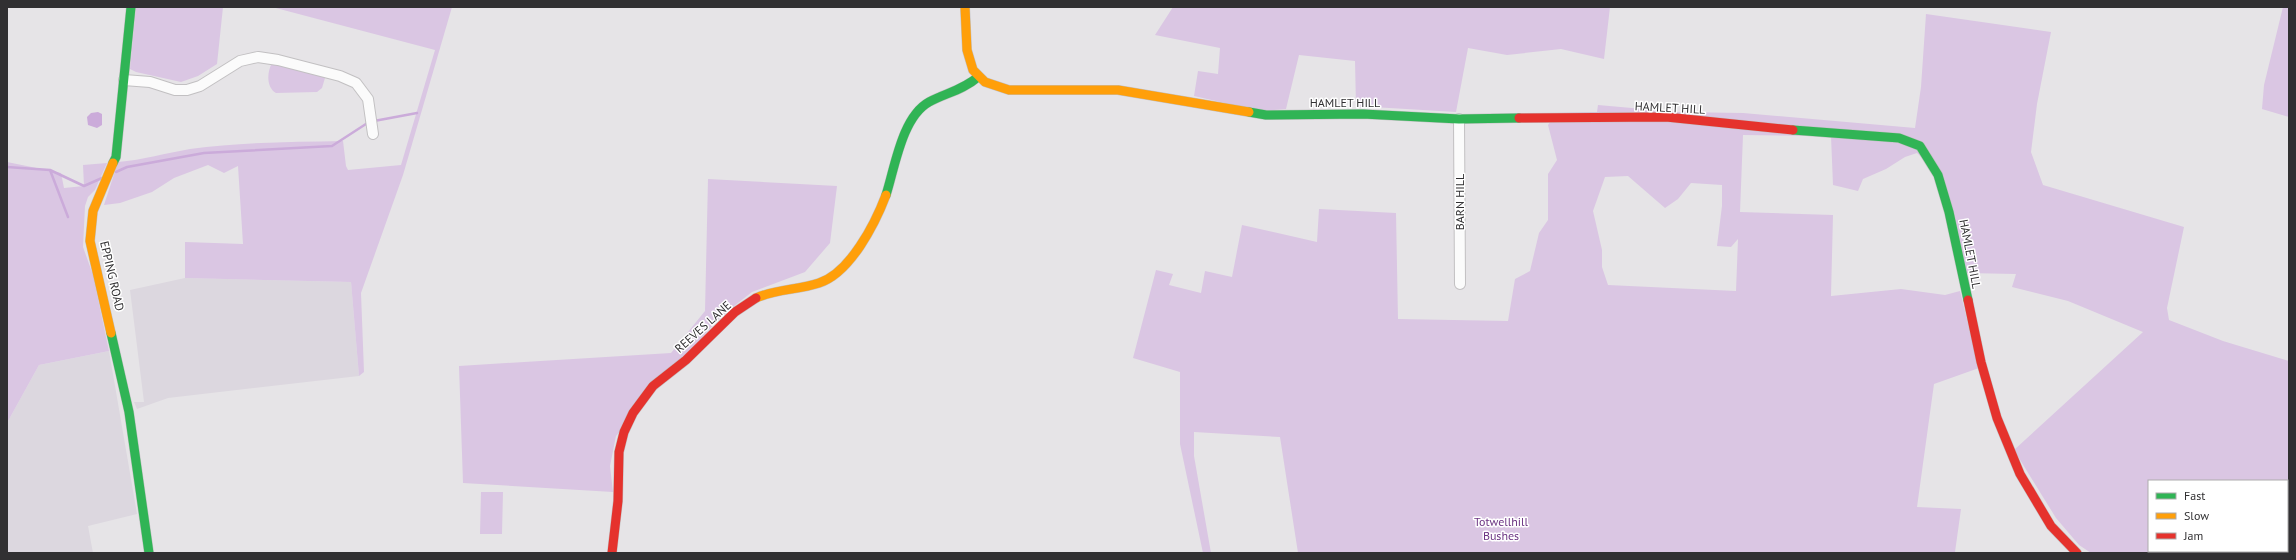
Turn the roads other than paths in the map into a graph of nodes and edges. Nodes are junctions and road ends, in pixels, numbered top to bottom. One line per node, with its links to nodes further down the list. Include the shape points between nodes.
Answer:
1 (131, 7): 4 (street, EPPING ROAD)
2 (965, 7): 3 (street, via 967,50)
3 (978, 77): 5 (street, HAMLET HILL, via 992,86 1009,90 1118,90 1266,115 1363,114); 9 (street, REEVES LANE, via 970,85 927,103 916,113 885,197 872,224 837,273 828,280 770,292 754,299 723,322 685,361 659,380 643,396 621,437 617,472 619,498)
4 (124, 80): 6 (street, via 150,82 175,90 187,90 200,86 240,61 258,58 278,60 340,76 356,83 368,99); 8 (street, EPPING ROAD, via 116,156 93,211 90,241 129,412)
5 (1459, 119): 7 (street, BARN HILL); 10 (street, HAMLET HILL, via 1666,117 1767,129 1866,134 1899,138 1920,146 1938,175 1950,212 1981,362 1997,418 2020,474 2051,526)
6 (373, 134)
7 (1460, 284)
8 (149, 553)
9 (612, 553)
10 (2077, 553)

